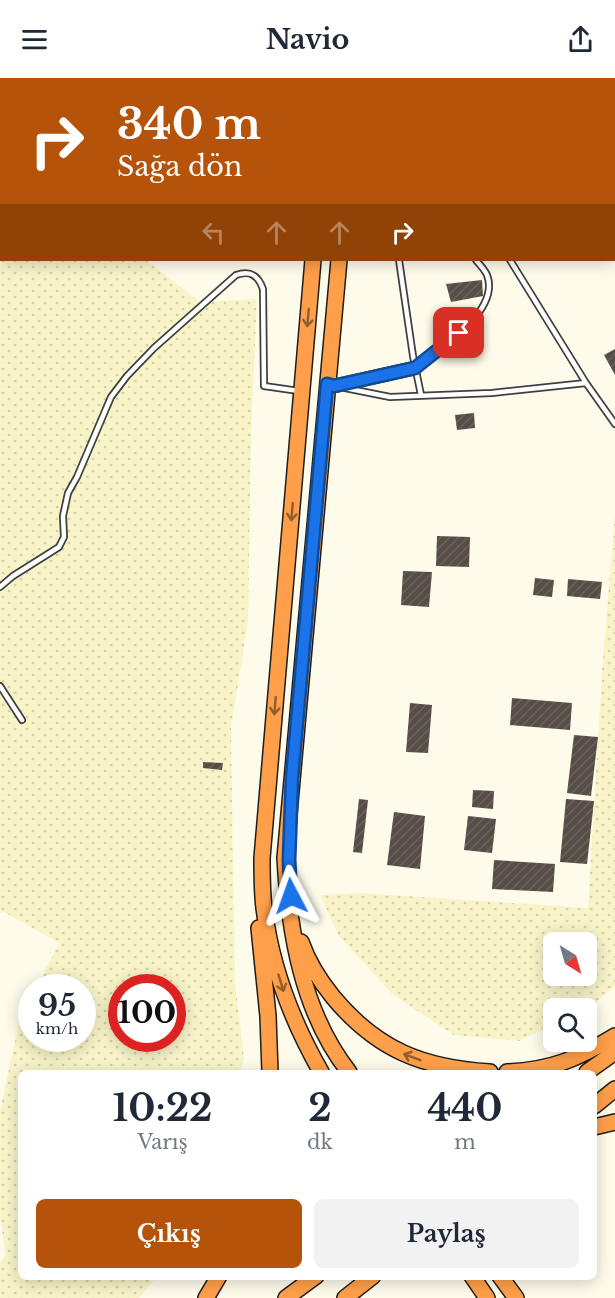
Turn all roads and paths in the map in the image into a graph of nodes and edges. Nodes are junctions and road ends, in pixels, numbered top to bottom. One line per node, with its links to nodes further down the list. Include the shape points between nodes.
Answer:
1 (314, 261): 9 (highway, one-way to 9)
2 (339, 261): 8 (highway)
3 (399, 261): 6 (lane)
4 (477, 261): 6 (lane, via 487,275 489,291 480,310 472,323)
5 (511, 261): 7 (lane)
6 (415, 368): 8 (street); 10 (lane)
7 (586, 383): 10 (lane, via 492,393); 11 (lane)
8 (331, 385): 10 (lane, via 390,398); 16 (highway)
9 (302, 392): 12 (lane, via 264,386 263,289 254,274 236,275 154,348 111,397 68,493 64,537 59,547); 15 (highway, one-way to 15)
10 (421, 395)
11 (615, 424)
12 (0, 587)
13 (0, 686): 14 (lane)
14 (22, 720)
15 (269, 776): 19 (highway, via 258,858 257,910); 20 (highway, one-way to 20, via 261,858 264,908 287,1004)
16 (292, 778): 21 (highway, via 285,858 287,905 309,996); 22 (highway, one-way to 16, via 441,1067 368,1034 314,971 298,931 291,896)
17 (615, 1036): 23 (highway, via 583,1055)
18 (615, 1052): 24 (highway)
19 (270, 1070)
20 (320, 1070)
21 (348, 1070)
22 (470, 1070)
23 (536, 1070)
24 (590, 1070)
25 (615, 1089): 26 (highway)
26 (597, 1104)
27 (615, 1122): 28 (highway)
28 (597, 1126)
29 (217, 1280): 34 (highway)
30 (311, 1280): 35 (highway)
31 (368, 1280): 36 (highway)
32 (475, 1280): 37 (highway)
33 (503, 1280): 38 (highway)
34 (206, 1298)
35 (286, 1298)
36 (345, 1298)
37 (487, 1298)
38 (516, 1298)

